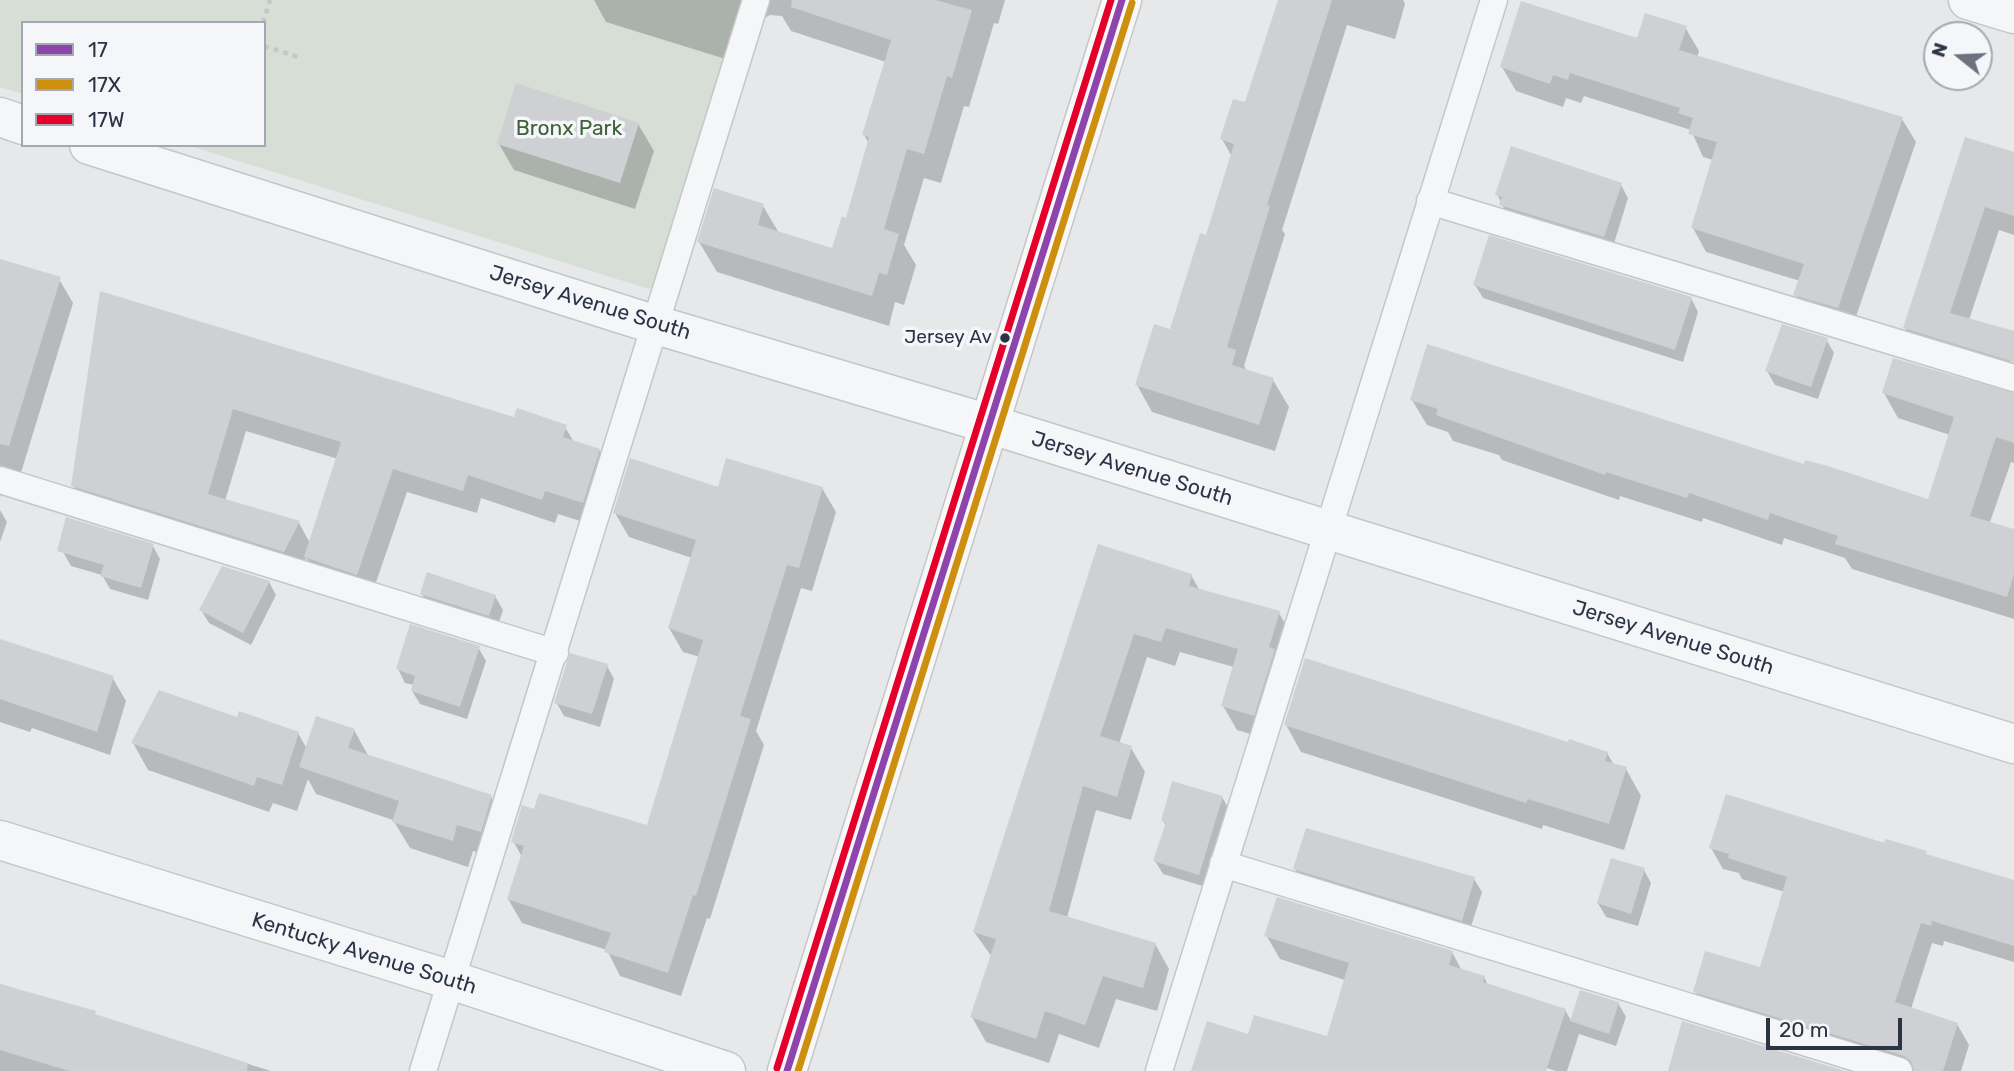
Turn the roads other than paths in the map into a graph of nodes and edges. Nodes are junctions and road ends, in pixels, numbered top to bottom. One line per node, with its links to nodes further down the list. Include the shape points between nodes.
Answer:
1 (756, 0): 10 (lane)
2 (1122, 0): 12 (main road)
3 (1493, 0): 9 (lane)
4 (1968, 0): 5 (street)
5 (2014, 14)
6 (0, 117): 7 (street)
7 (21, 124)
8 (95, 147): 10 (street, Jersey Avenue South)
9 (1430, 201): 11 (lane); 14 (lane)
10 (653, 324): 12 (street, Jersey Avenue South); 15 (lane)
11 (2014, 378)
12 (989, 425): 14 (street, Jersey Avenue South); 22 (main road)
13 (0, 480): 15 (lane)
14 (1327, 531): 16 (street, Jersey Avenue South); 18 (lane)
15 (555, 653): 19 (lane)
16 (2014, 744)
17 (0, 840): 19 (street, Kentucky Avenue South)
18 (1223, 864): 23 (lane); 24 (lane)
19 (451, 980): 20 (lane); 21 (street, Kentucky Avenue South)
20 (423, 1071)
21 (726, 1071)
22 (788, 1071)
23 (1159, 1071)
24 (1899, 1071)

